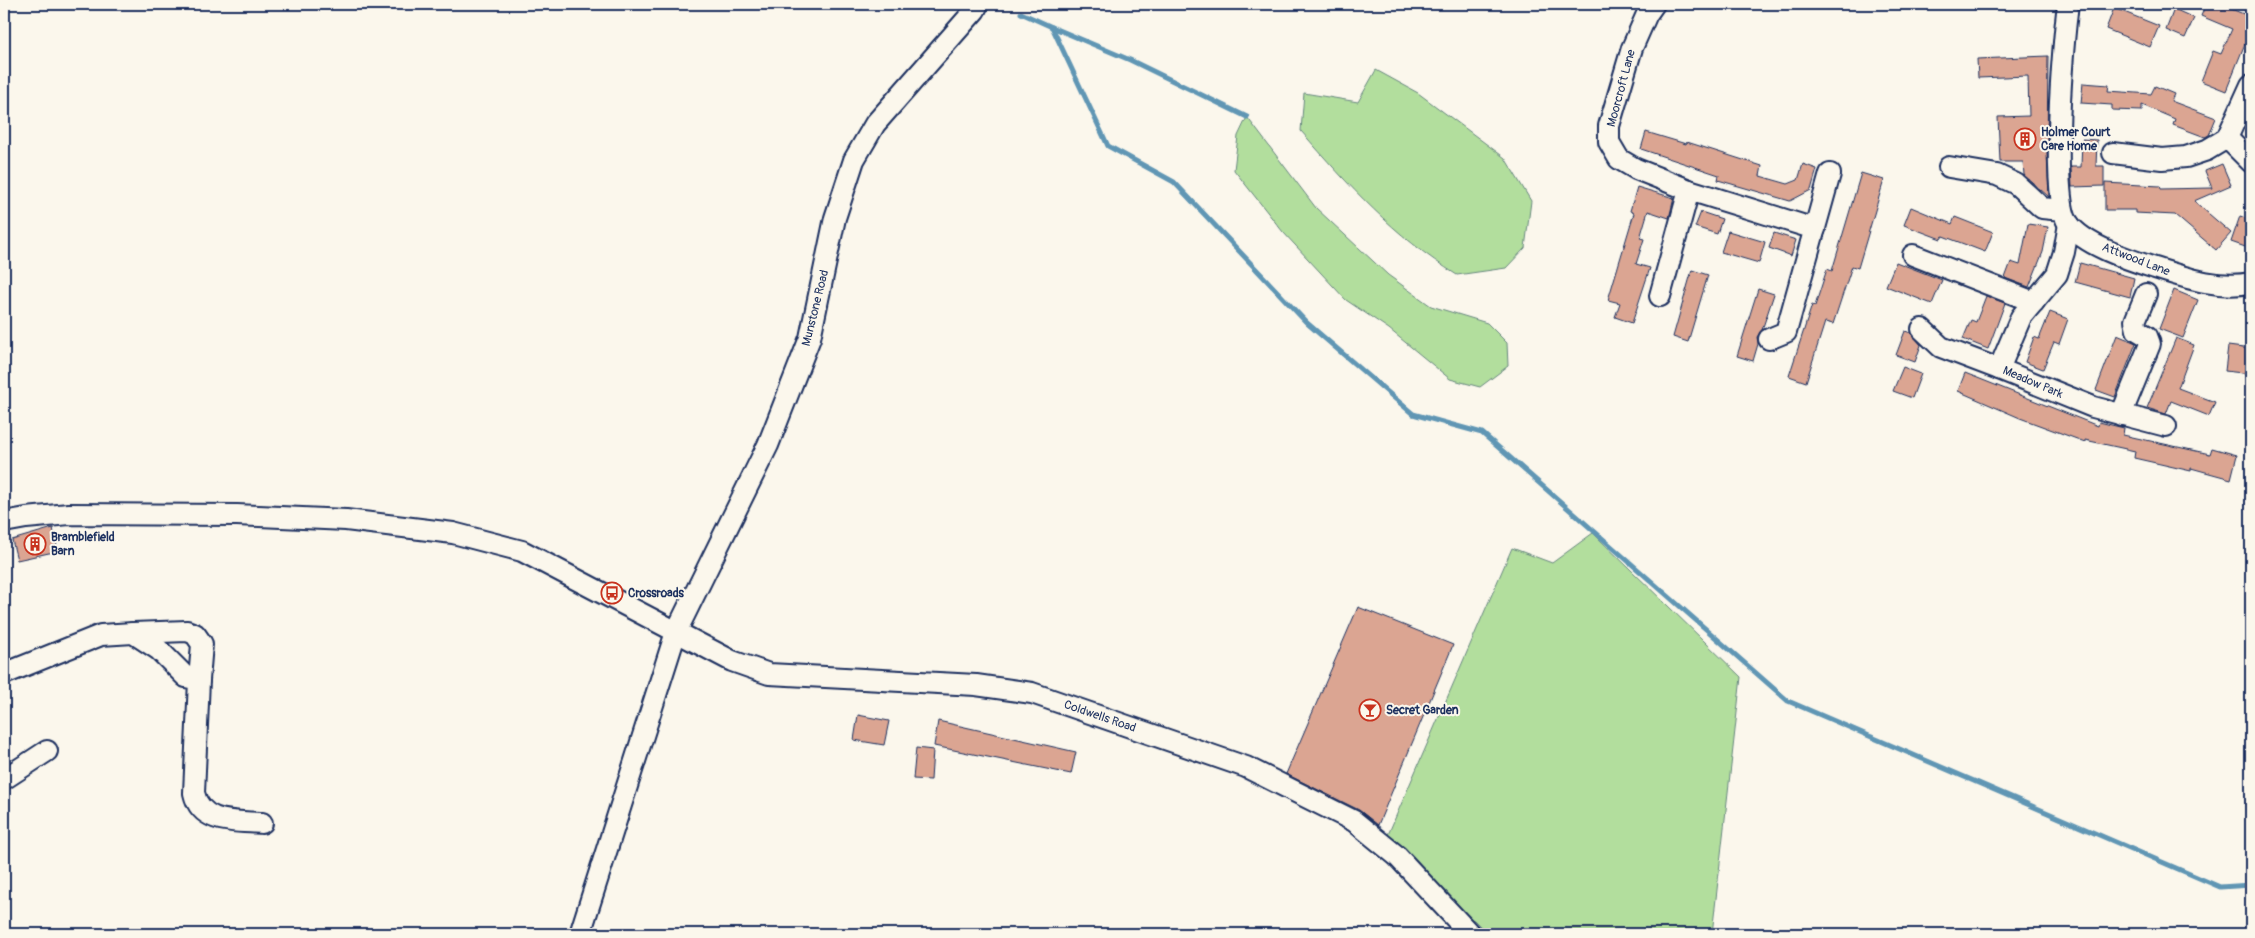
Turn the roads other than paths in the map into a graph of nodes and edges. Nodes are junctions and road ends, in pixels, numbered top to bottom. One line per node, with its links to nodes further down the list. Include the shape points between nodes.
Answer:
1 (978, 4): 24 (street, Munstone Road, via 875,124 854,160 836,218 810,338 768,445)
2 (1654, 4): 10 (street, Moorcroft Lane, via 1632,48 1609,126 1610,142 1619,159 1636,170)
3 (2068, 4): 11 (street, via 2061,61)
4 (2251, 85): 5 (street)
5 (2227, 138): 6 (street, via 2186,157 2162,159); 7 (street)
6 (2113, 153)
7 (2251, 162)
8 (1949, 167): 11 (street, via 1997,175 2016,184 2042,208)
9 (1830, 174): 12 (street)
10 (1689, 190): 12 (street, Moorcroft Lane); 16 (street)
11 (2065, 217): 14 (street, Attwood Lane, via 2082,236 2145,264 2216,285); 17 (street, Meadow Park, via 2064,252 2057,274)
12 (1815, 229): 19 (street, via 1786,332)
13 (1913, 255): 17 (street)
14 (2251, 283)
15 (2146, 294): 21 (street, via 2136,321 2137,330 2147,336 2150,344)
16 (1660, 296)
17 (2034, 302): 20 (street, Meadow Park, via 2021,317)
18 (1922, 329): 20 (street, via 1941,347)
19 (1769, 339)
20 (1999, 369): 21 (street, Meadow Park, via 2093,408)
21 (2121, 414): 22 (street, Meadow Park)
22 (2166, 426)
23 (4, 522): 24 (street, Coldwells Road, via 69,514 238,515 346,520 453,533 522,551)
24 (676, 632): 31 (street, Munstone Road); 32 (street, Coldwells Road, via 732,662 769,674 976,685 1032,693 1246,767 1354,821 1397,856)
25 (133, 634): 26 (street, via 101,635); 27 (street, via 159,650 186,677); 27 (street, via 187,631 195,634 202,644)
26 (4, 674)
27 (199, 680): 30 (street, via 196,804 219,820)
28 (47, 751): 29 (street)
29 (4, 779)
30 (262, 823)
31 (580, 934)
32 (1470, 934)

